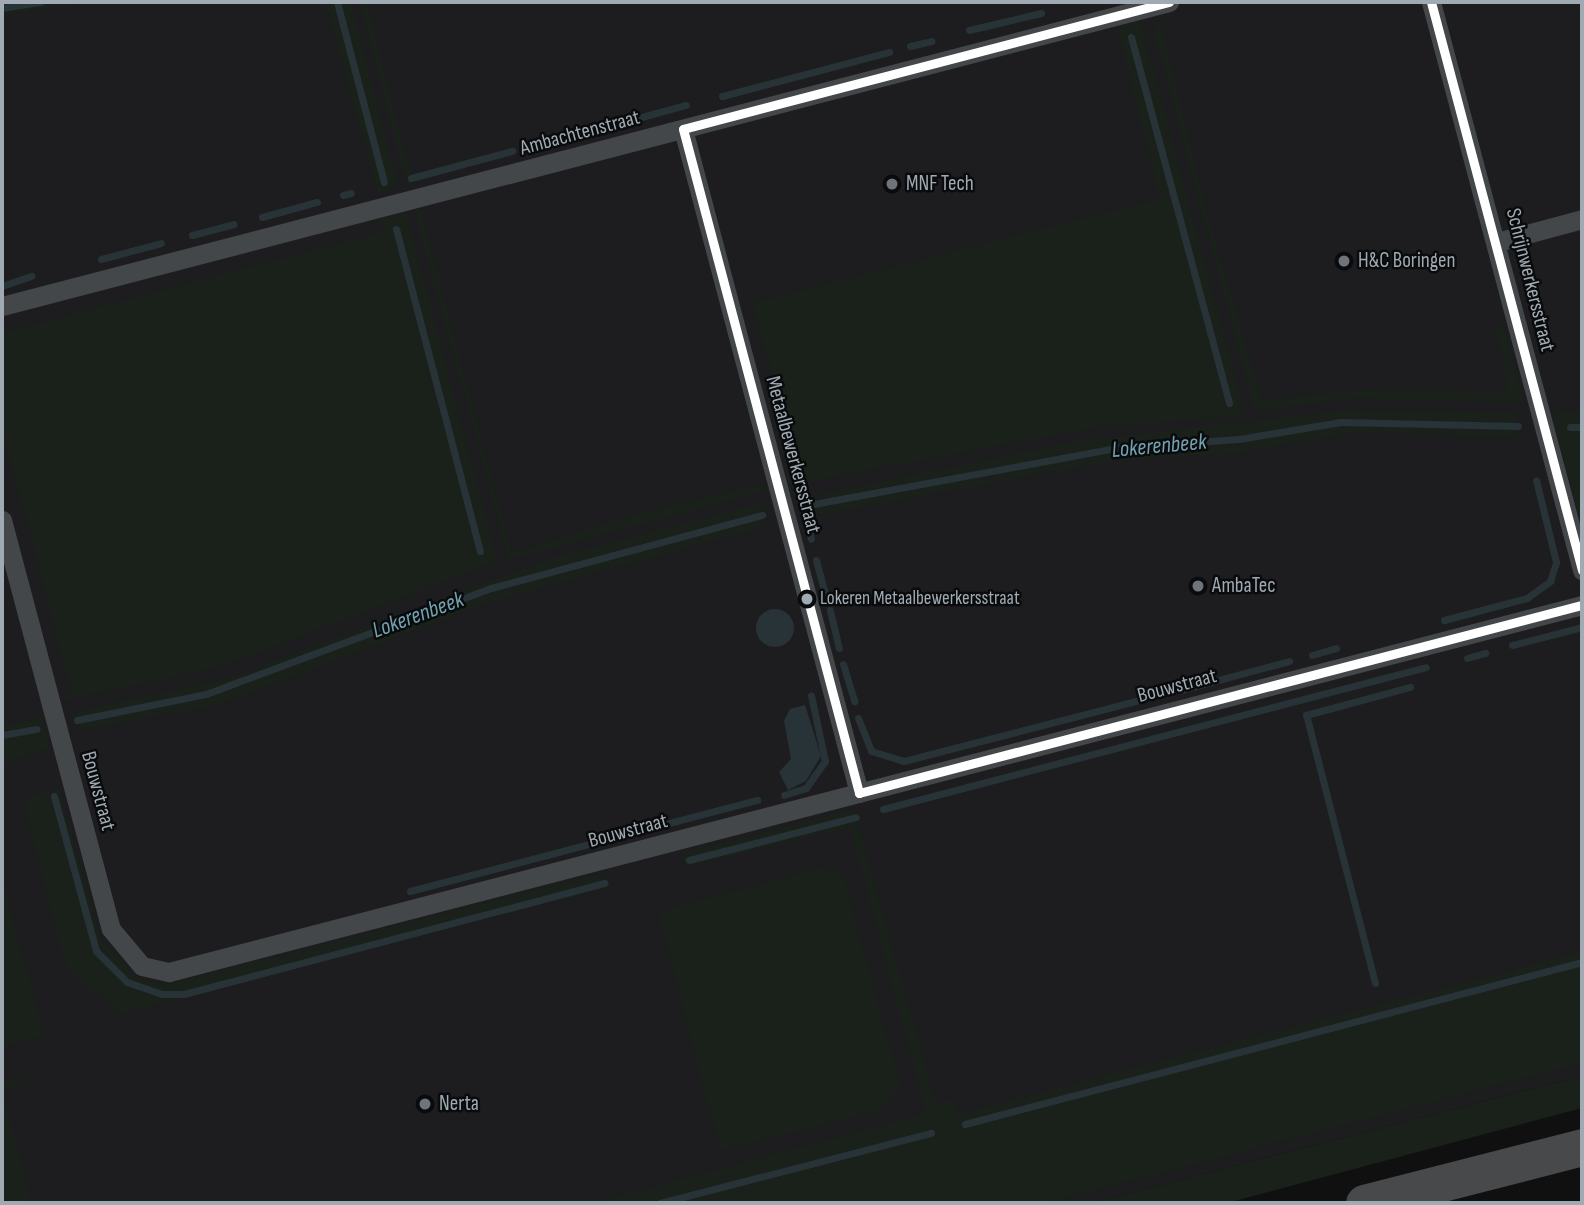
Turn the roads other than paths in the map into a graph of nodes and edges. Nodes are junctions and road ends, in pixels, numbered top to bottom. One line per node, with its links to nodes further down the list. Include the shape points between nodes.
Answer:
1 (1169, 2): 3 (street, Ambachtenstraat)
2 (1431, 2): 5 (street, Schrijnwerkersstraat)
3 (683, 129): 6 (street, Ambachtenstraat); 10 (street, Metaalbewerkersstraat)
4 (1582, 219): 5 (street)
5 (1497, 242): 8 (street, Schrijnwerkersstraat)
6 (2, 306)
7 (2, 520): 10 (street, Bouwstraat, via 111,929 142,966 169,972 197,968)
8 (1582, 570)
9 (1582, 605): 10 (street, Bouwstraat)
10 (859, 793)
11 (1582, 1147): 12 (highway)
12 (1364, 1203)

